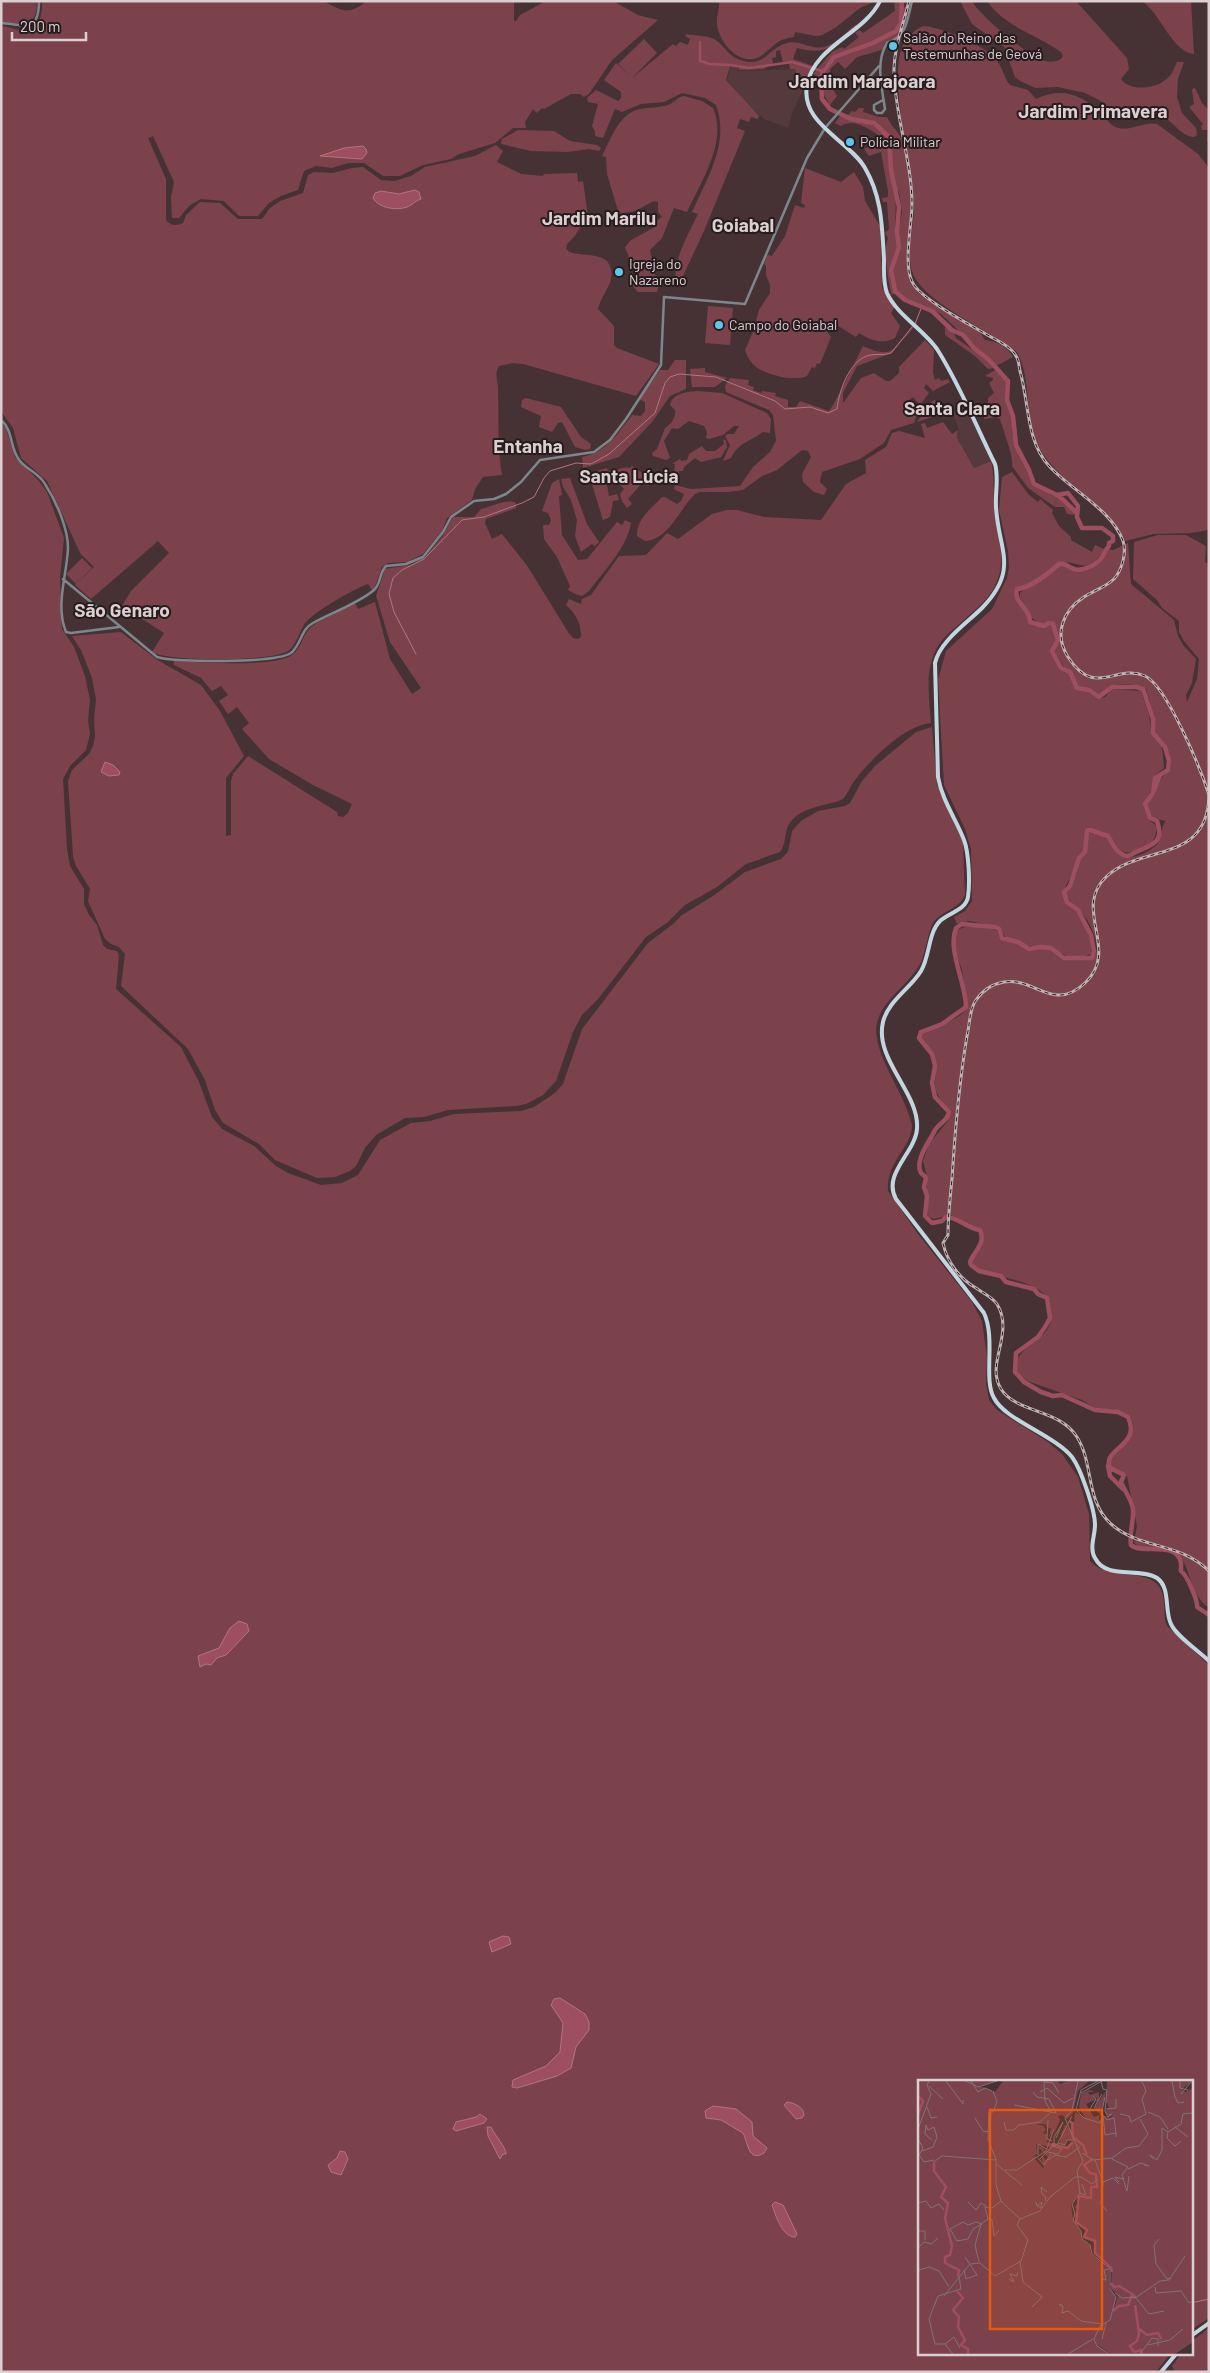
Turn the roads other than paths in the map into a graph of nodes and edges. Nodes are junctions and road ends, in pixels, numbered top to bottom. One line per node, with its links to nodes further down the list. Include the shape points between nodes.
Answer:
1 (39, 1): 4 (street, via 37,16 30,24 22,27)
2 (880, 1): 7 (main road, via 871,14 814,67 806,98)
3 (912, 1): 5 (street, via 899,38 887,43)
4 (1, 23)
5 (879, 66): 6 (street); 7 (street)
6 (883, 100): 6 (street, via 874,105 877,113 884,110)
7 (825, 128): 10 (street, via 804,164 745,304 664,297 661,366 610,440 592,453 540,460 521,482 502,496 470,503 449,518 444,532 425,556 406,564 386,566 377,586 368,594 309,625 293,651 282,657 172,660 157,657); 11 (main road, via 857,156 875,188 881,208 886,290 937,350 995,464 996,507 1004,544 1005,562 1001,579 991,598 943,647 935,663 938,777 966,847 968,897 938,925 921,970 884,1019 884,1046 912,1106 917,1127 894,1177 893,1192 984,1313 990,1333 990,1387 996,1402 1061,1447 1076,1464 1095,1521 1092,1550 1095,1560 1108,1569 1148,1574 1159,1579 1166,1591 1171,1625)
8 (1, 420): 9 (street, via 10,431 17,457 42,479 57,507 67,542)
9 (63, 579): 10 (street); 10 (street, via 63,616 68,633)
10 (119, 627)
11 (1209, 1660)
12 (1209, 2323): 13 (main road)
13 (1192, 2335)
14 (1174, 2356): 15 (main road)
15 (1162, 2372)

